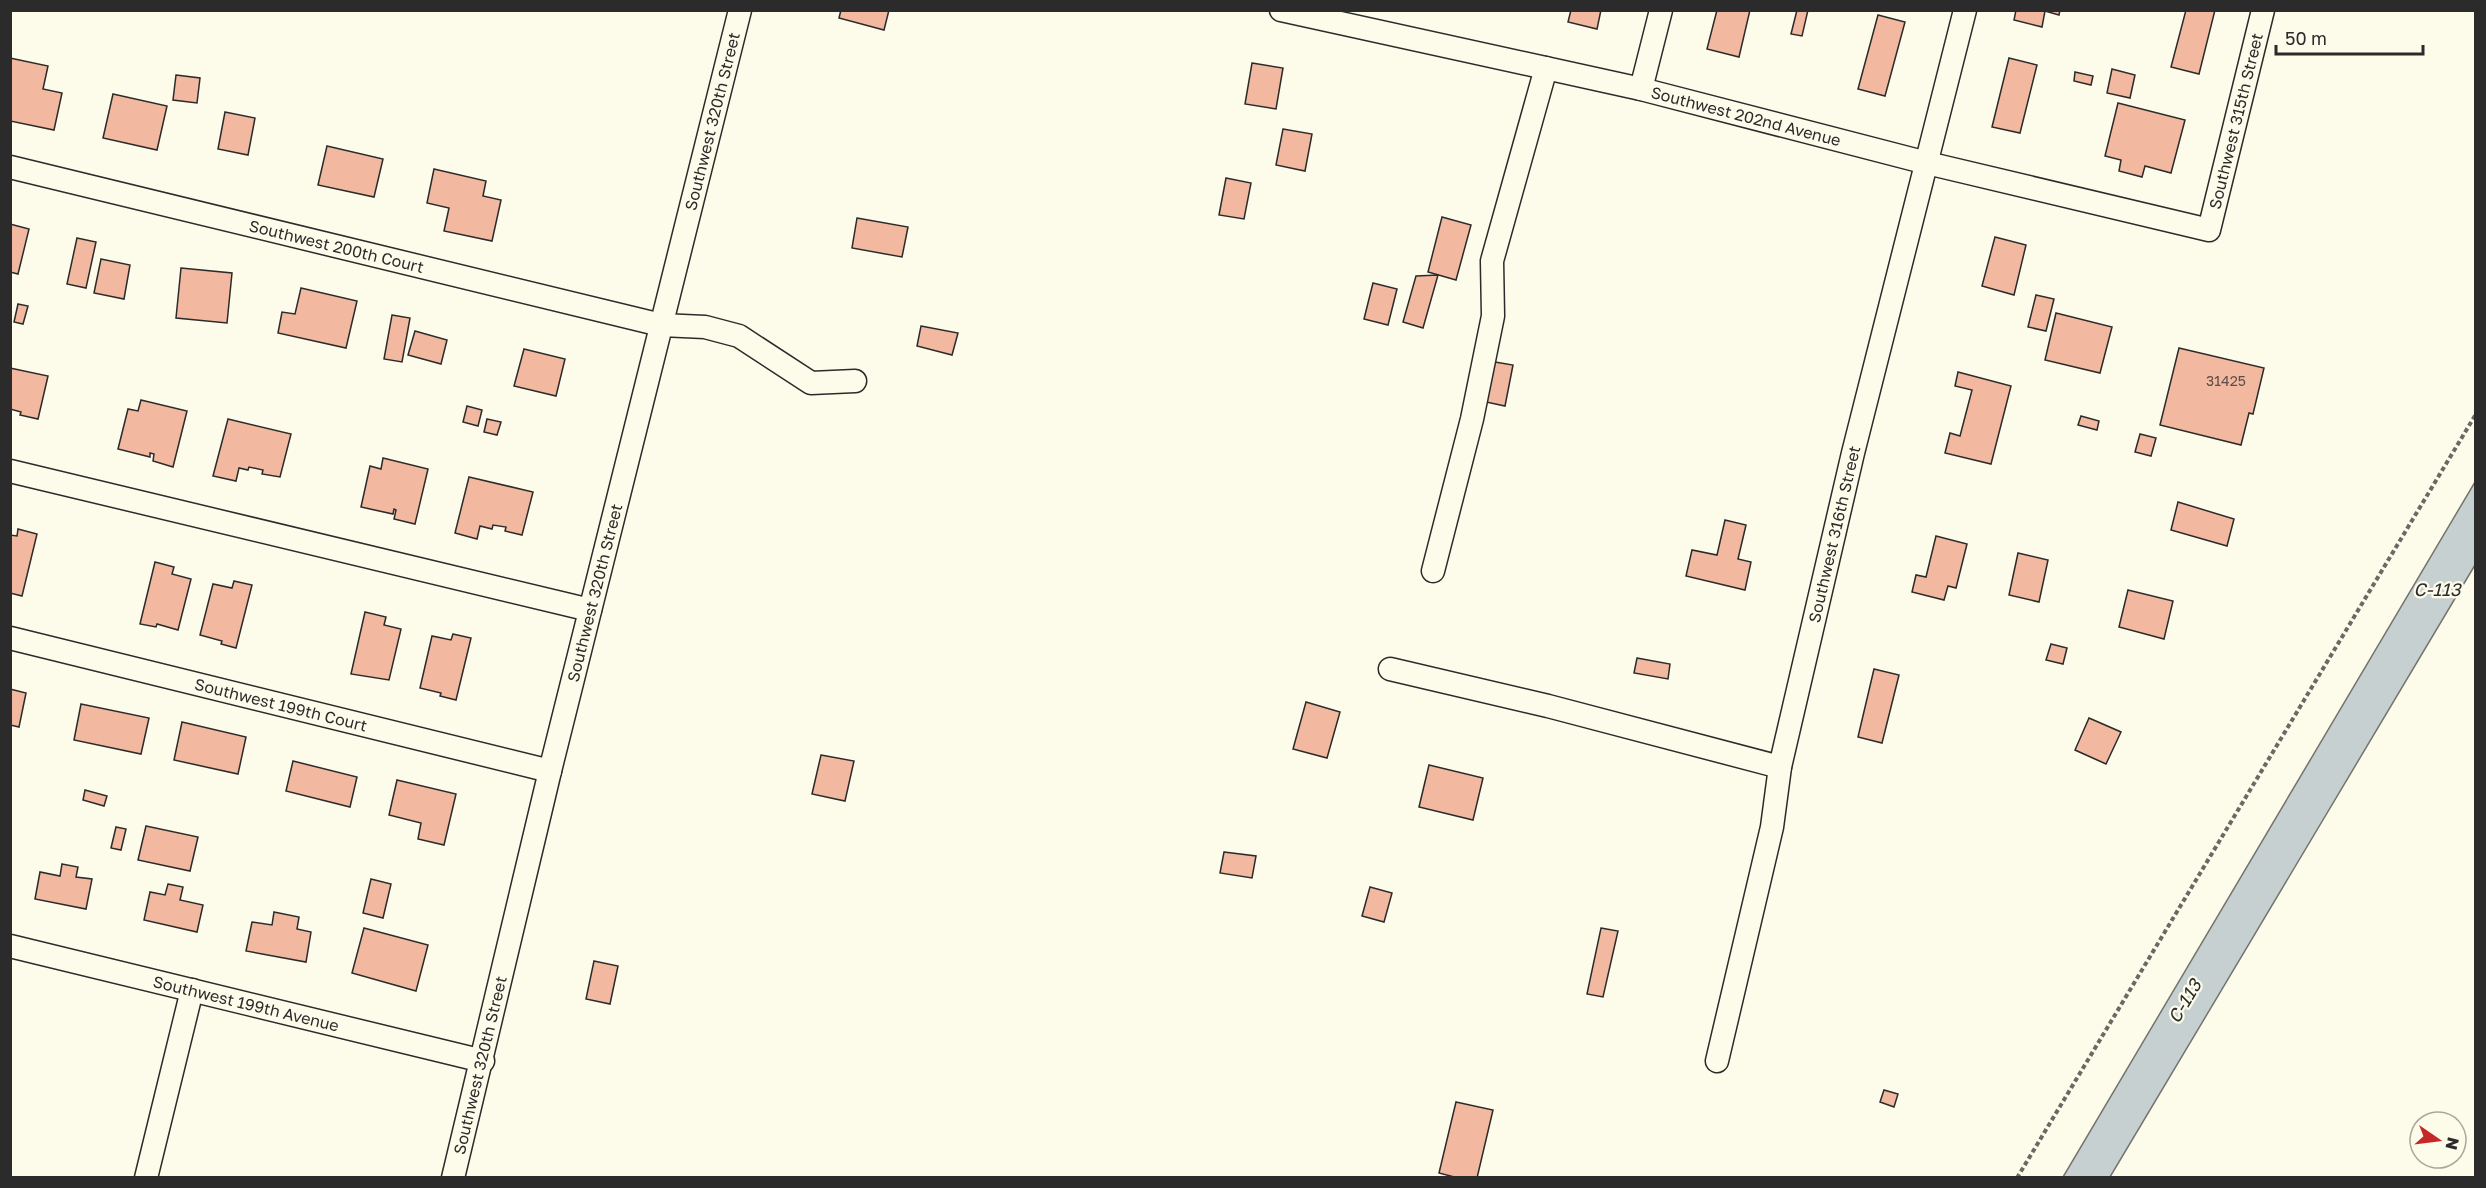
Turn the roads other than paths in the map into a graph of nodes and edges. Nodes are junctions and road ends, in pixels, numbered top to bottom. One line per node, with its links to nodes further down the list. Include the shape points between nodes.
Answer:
1 (740, 10): 12 (street, Southwest 320th Street)
2 (1281, 10): 6 (street, Southwest 202nd Avenue)
3 (1661, 10): 8 (street)
4 (1965, 10): 9 (street, Southwest 316th Street)
5 (2263, 10): 11 (street, Southwest 315th Street)
6 (1351, 18): 7 (street, Southwest 202nd Avenue)
7 (1546, 68): 8 (street, Southwest 202nd Avenue); 15 (street, via 1492,261 1493,316 1472,419)
8 (1641, 89): 9 (street, Southwest 202nd Avenue)
9 (1927, 163): 11 (street, Southwest 202nd Avenue); 19 (street, Southwest 316th Street, via 1853,453)
10 (10, 167): 12 (street, Southwest 200th Court)
11 (2209, 230)
12 (661, 325): 13 (street, Southwest 200th Court, via 705,327 740,336 811,383); 16 (street, Southwest 320th Street)
13 (855, 381)
14 (10, 471): 16 (street)
15 (1433, 571)
16 (590, 610): 20 (street, Southwest 320th Street)
17 (10, 638): 20 (street, Southwest 199th Court)
18 (1390, 669): 19 (street)
19 (1780, 767): 24 (street, Southwest 316th Street, via 1772,827)
20 (550, 771): 23 (street, Southwest 320th Street)
21 (10, 945): 22 (street, Southwest 199th Avenue)
22 (192, 990): 23 (street, Southwest 199th Avenue); 25 (street)
23 (483, 1061): 26 (street, Southwest 320th Street)
24 (1717, 1061)
25 (146, 1178)
26 (453, 1178)

